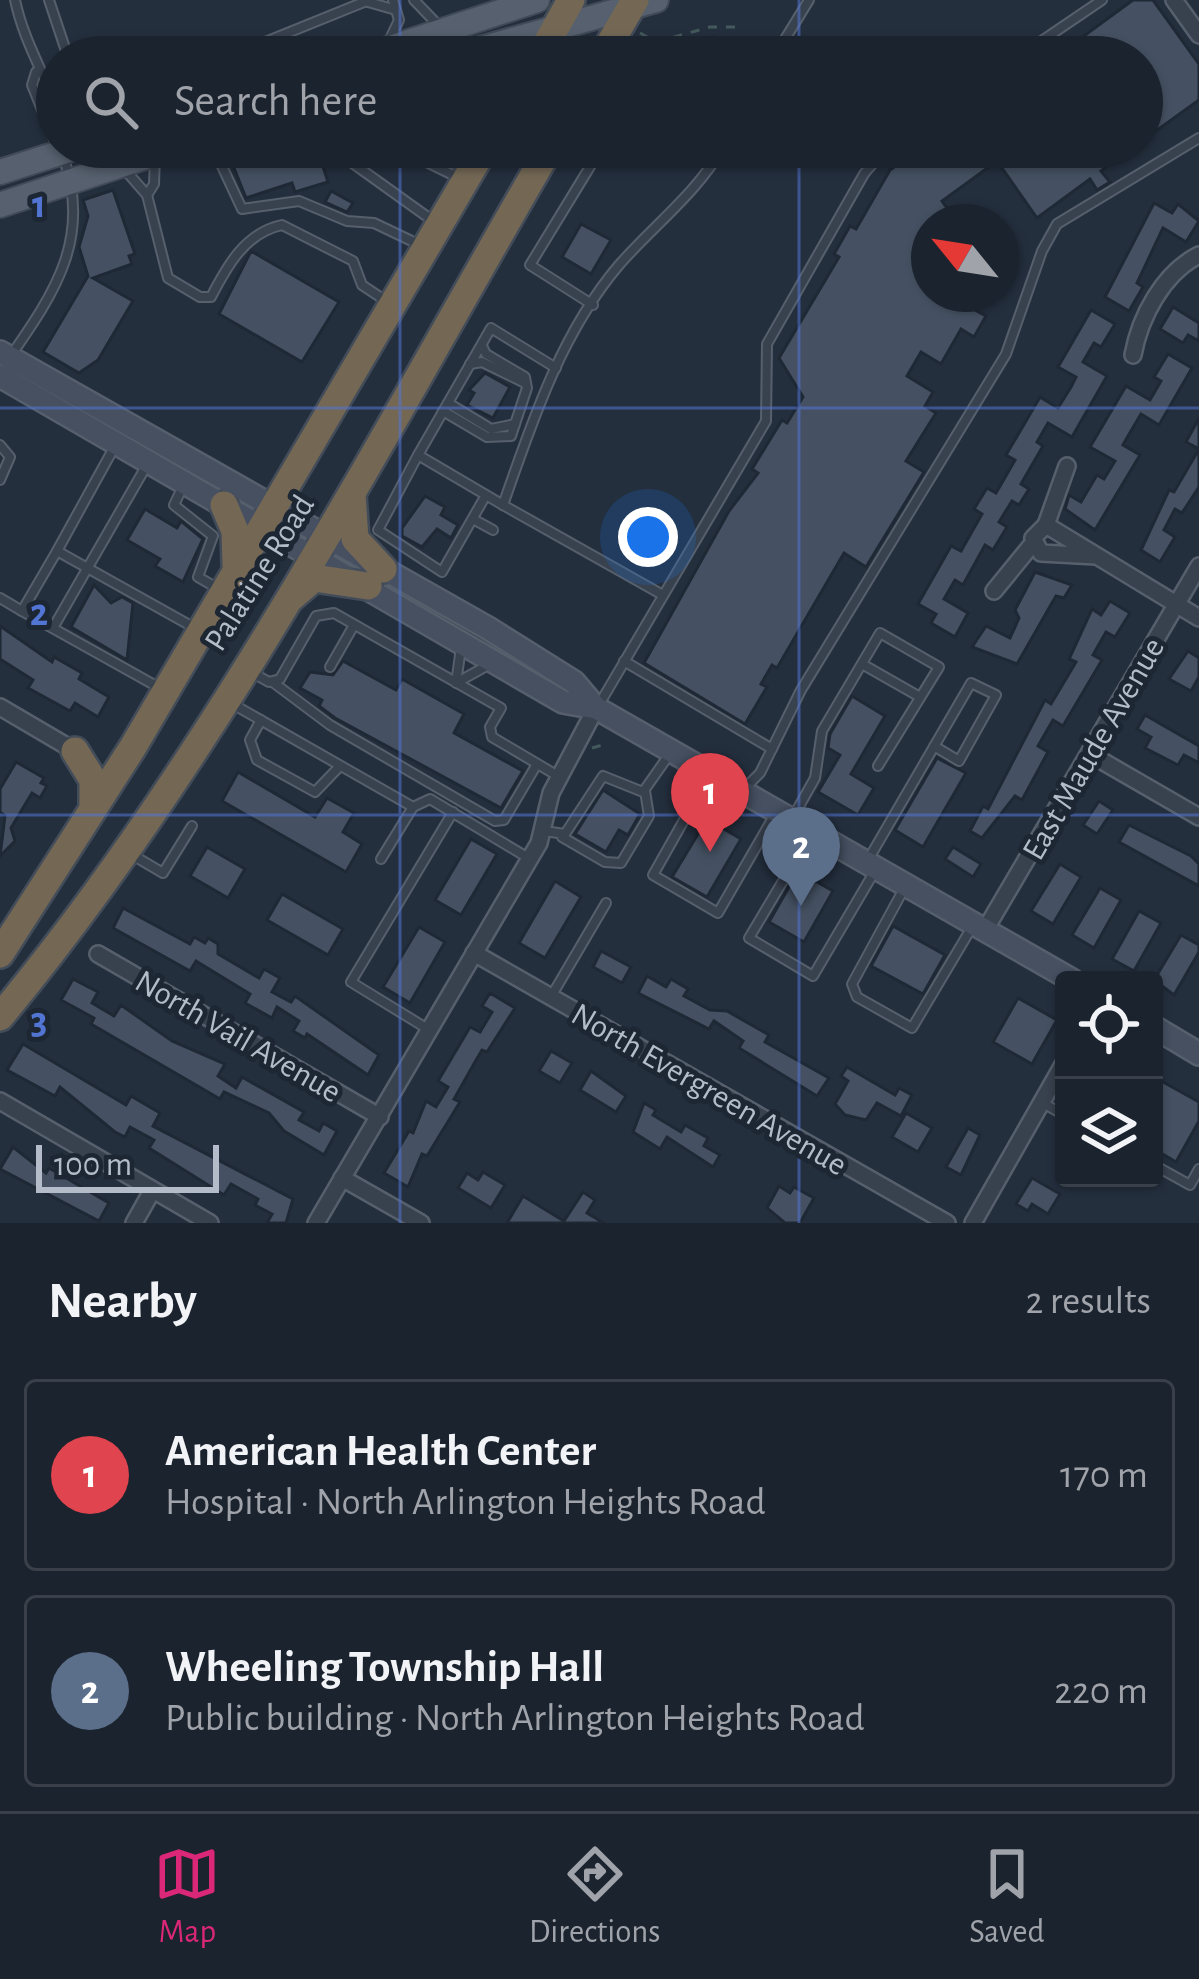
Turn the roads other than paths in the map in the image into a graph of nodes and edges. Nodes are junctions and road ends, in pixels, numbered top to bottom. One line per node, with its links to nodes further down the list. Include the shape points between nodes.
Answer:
1 (15, 0): 22 (lane)
2 (49, 0): 15 (lane)
3 (414, 0): 13 (lane)
4 (537, 0): 13 (main road)
5 (656, 0): 12 (main road)
6 (809, 0): 20 (lane)
7 (1174, 0): 14 (street)
8 (368, 1): 10 (lane); 16 (lane)
9 (1099, 1): 21 (lane)
10 (395, 5): 17 (lane, via 398,26)
11 (564, 12): 12 (main road); 19 (main road)
12 (634, 14)
13 (445, 30): 18 (main road)
14 (1199, 34)
15 (61, 36)
16 (280, 36)
17 (389, 36)
18 (427, 36)
19 (507, 36)
20 (787, 36)
21 (1048, 36)
22 (36, 72): 23 (lane)
23 (36, 94)
24 (1199, 138): 26 (lane)
25 (36, 158): 40 (main road)
26 (1163, 160)
27 (68, 168): 41 (lane)
28 (112, 168): 41 (main road)
29 (124, 168): 43 (lane)
30 (159, 168): 43 (lane)
31 (222, 168): 45 (lane, via 242,208 299,201 347,221)
32 (354, 168): 45 (lane)
33 (441, 168): 42 (lane)
34 (473, 168): 42 (highway, Palatine Road)
35 (538, 168): 66 (highway, Palatine Road)
36 (589, 168): 48 (lane, via 530,265)
37 (709, 168): 48 (lane)
38 (870, 168): 83 (lane, via 767,344 766,421)
39 (1149, 168): 110 (lane, via 1057,224 1006,355)
40 (0, 172)
41 (71, 181): 44 (main road); 51 (lane, via 71,237 58,288)
42 (465, 181): 45 (highway, Palatine Road)
43 (147, 195): 47 (lane, via 168,278 200,297 211,297 252,238 282,225 352,261 362,285)
44 (0, 205)
45 (432, 236): 47 (highway, Palatine Road)
46 (1199, 255): 50 (street, via 1154,300)
47 (391, 304): 70 (highway, Palatine Road)
48 (592, 305): 53 (lane)
49 (482, 345): 52 (lane); 53 (lane, via 491,328); 54 (lane)
50 (1133, 355)
51 (3, 362): 58 (main road); 70 (main road)
52 (470, 364): 54 (lane); 55 (lane)
53 (556, 368): 69 (lane)
54 (525, 383): 56 (lane)
55 (445, 407): 56 (lane, via 491,429); 57 (lane); 61 (lane)
56 (515, 424): 57 (lane, via 504,438)
57 (484, 435): 60 (lane)
58 (117, 443): 62 (main road); 76 (lane)
59 (0, 445): 64 (lane, via 10,457)
60 (478, 446)
61 (418, 455): 67 (lane); 71 (lane, via 379,521 382,537 442,572)
62 (149, 461): 65 (main road); 79 (lane)
63 (1067, 466): 72 (street)
64 (0, 479)
65 (185, 482): 68 (main road); 81 (lane, via 174,505 213,536 198,577)
66 (354, 485): 75 (highway, Palatine Road); 80 (highway, via 352,530)
67 (486, 495): 69 (lane); 71 (lane)
68 (224, 505): 70 (main road); 81 (highway, via 236,531)
69 (503, 505): 83 (lane)
70 (267, 514): 75 (main road); 81 (highway, Palatine Road)
71 (473, 519): 73 (lane)
72 (1046, 525): 74 (street); 77 (street)
73 (493, 530)
74 (1034, 542): 77 (street, via 1057,557); 82 (street)
75 (320, 544): 80 (main road); 86 (highway, Palatine Road)
76 (57, 551): 79 (lane); 87 (lane)
77 (1096, 556): 85 (street)
78 (1199, 566): 85 (street, East Maude Avenue)
79 (88, 567): 90 (lane); 91 (lane)
80 (376, 578): 86 (highway, via 314,578); 92 (main road); 106 (main road, via 574,682)
81 (229, 580): 91 (highway, Palatine Road)
82 (994, 591)
83 (661, 594): 93 (lane)
84 (0, 598): 87 (lane)
85 (1176, 605): 88 (street); 113 (street, East Maude Avenue)
86 (280, 607): 96 (highway, Palatine Road)
87 (22, 610): 90 (lane)
88 (1199, 618)
89 (355, 625): 97 (lane); 98 (lane, via 320,613); 99 (lane)
90 (53, 628): 100 (lane)
91 (200, 630): 100 (highway, Palatine Road)
92 (462, 640): 94 (main road); 99 (lane)
93 (623, 661): 106 (lane); 110 (lane)
94 (498, 662): 99 (lane); 106 (main road, via 563,702)
95 (862, 664): 102 (lane); 102 (lane, via 880,633 939,667); 124 (lane, via 822,731 815,778)
96 (242, 667): 98 (lane); 103 (highway, Palatine Road)
97 (330, 667)
98 (273, 682): 105 (lane)
99 (456, 683): 114 (lane, via 500,708 492,737)
100 (165, 691): 109 (highway, Palatine Road)
101 (312, 696): 105 (lane)
102 (920, 697): 116 (lane)
103 (223, 698): 107 (lane); 133 (highway, Palatine Road)
104 (0, 707): 112 (street)
105 (305, 708): 114 (lane, via 495,821 504,820)
106 (596, 708): 111 (main road); 118 (street)
107 (260, 720): 115 (lane); 115 (lane, via 250,740 257,760 315,792)
108 (934, 746): 108 (lane, via 971,682 995,695 959,761); 134 (lane)
109 (133, 747): 112 (highway, via 111,755); 122 (highway, Palatine Road)
110 (772, 749): 119 (lane)
111 (671, 750): 117 (main road); 120 (lane)
112 (75, 751): 122 (highway, via 93,780)
113 (1090, 754): 125 (street); 137 (street, East Maude Avenue)
114 (537, 764): 118 (lane)
115 (340, 766): 121 (lane)
116 (878, 766)
117 (711, 772): 119 (main road); 124 (lane, via 653,875 718,913)
118 (558, 776): 128 (street)
119 (743, 790): 124 (main road)
120 (644, 791): 129 (lane, via 599,777); 129 (lane, via 649,816 621,862 605,862)
121 (412, 808): 123 (lane, via 430,799); 131 (lane)
122 (93, 809): 130 (highway, Palatine Road)
123 (453, 812): 132 (lane); 146 (lane, via 351,982)
124 (785, 814): 127 (main road)
125 (1199, 817)
126 (192, 826): 133 (lane, via 164,873)
127 (813, 830): 134 (main road); 134 (lane, via 749,938 813,976)
128 (543, 831): 129 (lane); 132 (street)
129 (561, 836)
130 (66, 852): 138 (highway); 140 (highway, Palatine Road)
131 (381, 859)
132 (530, 859): 139 (street)
133 (120, 863): 144 (highway, Palatine Road); 147 (highway, via 69,950)
134 (872, 864): 135 (main road)
135 (906, 884): 137 (main road); 137 (lane, via 852,987 856,997 913,1028)
136 (606, 903): 143 (lane)
137 (980, 927): 142 (main road)
138 (0, 937)
139 (474, 953): 143 (street, North Evergreen Avenue); 146 (street)
140 (0, 954)
141 (98, 955): 153 (street, North Vail Avenue)
142 (1056, 971)
143 (551, 997): 162 (street, North Evergreen Avenue)
144 (0, 1016)
145 (1163, 1033): 148 (main road)
146 (428, 1036): 153 (street)
147 (0, 1042)
148 (1199, 1054)
149 (1055, 1078): 151 (street)
150 (0, 1101): 157 (street)
151 (1041, 1102): 152 (lane); 163 (street)
152 (1055, 1110)
153 (380, 1117): 156 (street)
154 (1199, 1169): 155 (lane, via 1190,1185)
155 (1163, 1170)
156 (342, 1178): 160 (street); 161 (street)
157 (152, 1191): 158 (street); 159 (street)
158 (134, 1223)
159 (210, 1223)
160 (316, 1223)
161 (421, 1223)
162 (947, 1223)
163 (973, 1223)

